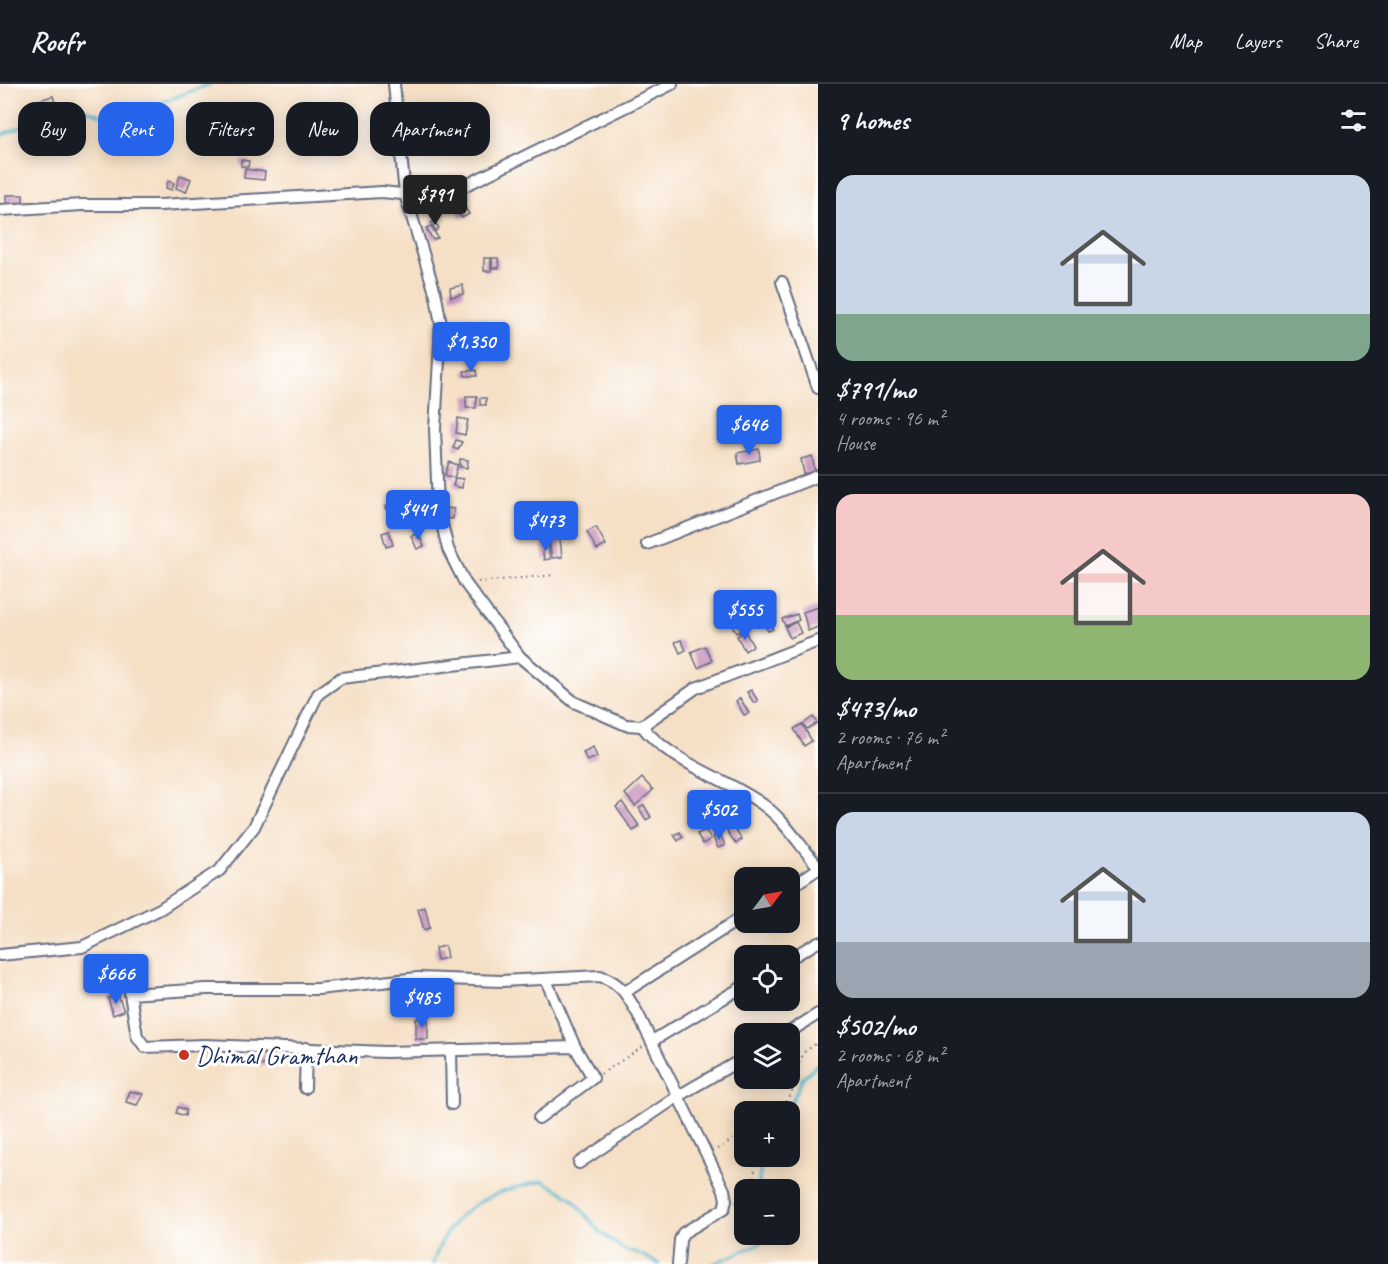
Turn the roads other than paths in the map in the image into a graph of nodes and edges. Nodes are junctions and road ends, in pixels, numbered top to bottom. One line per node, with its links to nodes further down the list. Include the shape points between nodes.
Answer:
1 (394, 84): 3 (street)
2 (672, 84): 3 (street, via 450,193 432,197)
3 (405, 194): 4 (street); 10 (street, via 441,325 435,429 438,507 448,549 465,583)
4 (0, 210)
5 (782, 282): 6 (street)
6 (818, 388)
7 (818, 476): 8 (street)
8 (647, 544)
9 (818, 641): 11 (street, via 696,687)
10 (520, 657): 11 (street, via 574,702 626,725); 17 (street, via 341,678 318,694 254,827 220,870 160,909 82,947)
11 (642, 726): 12 (street, via 667,749 761,803)
12 (818, 868): 13 (street)
13 (800, 880)
14 (734, 922): 19 (street)
15 (818, 942): 16 (street)
16 (800, 953)
17 (0, 955)
18 (546, 980): 19 (street, via 600,976 615,981); 24 (street); 25 (street, via 418,978 318,989 130,994 137,1036 145,1047 205,1044)
19 (625, 992): 23 (street)
20 (734, 992): 23 (street)
21 (818, 1014): 22 (street)
22 (800, 1025)
23 (652, 1041): 29 (street)
24 (575, 1047): 26 (street); 31 (street, via 593,1078)
25 (306, 1048): 26 (street); 28 (street)
26 (451, 1050): 30 (street)
27 (734, 1064): 29 (street)
28 (305, 1088)
29 (680, 1095): 32 (street); 33 (street, via 726,1200 724,1209 683,1233)
30 (452, 1104)
31 (539, 1118)
32 (579, 1163)
33 (678, 1264)

